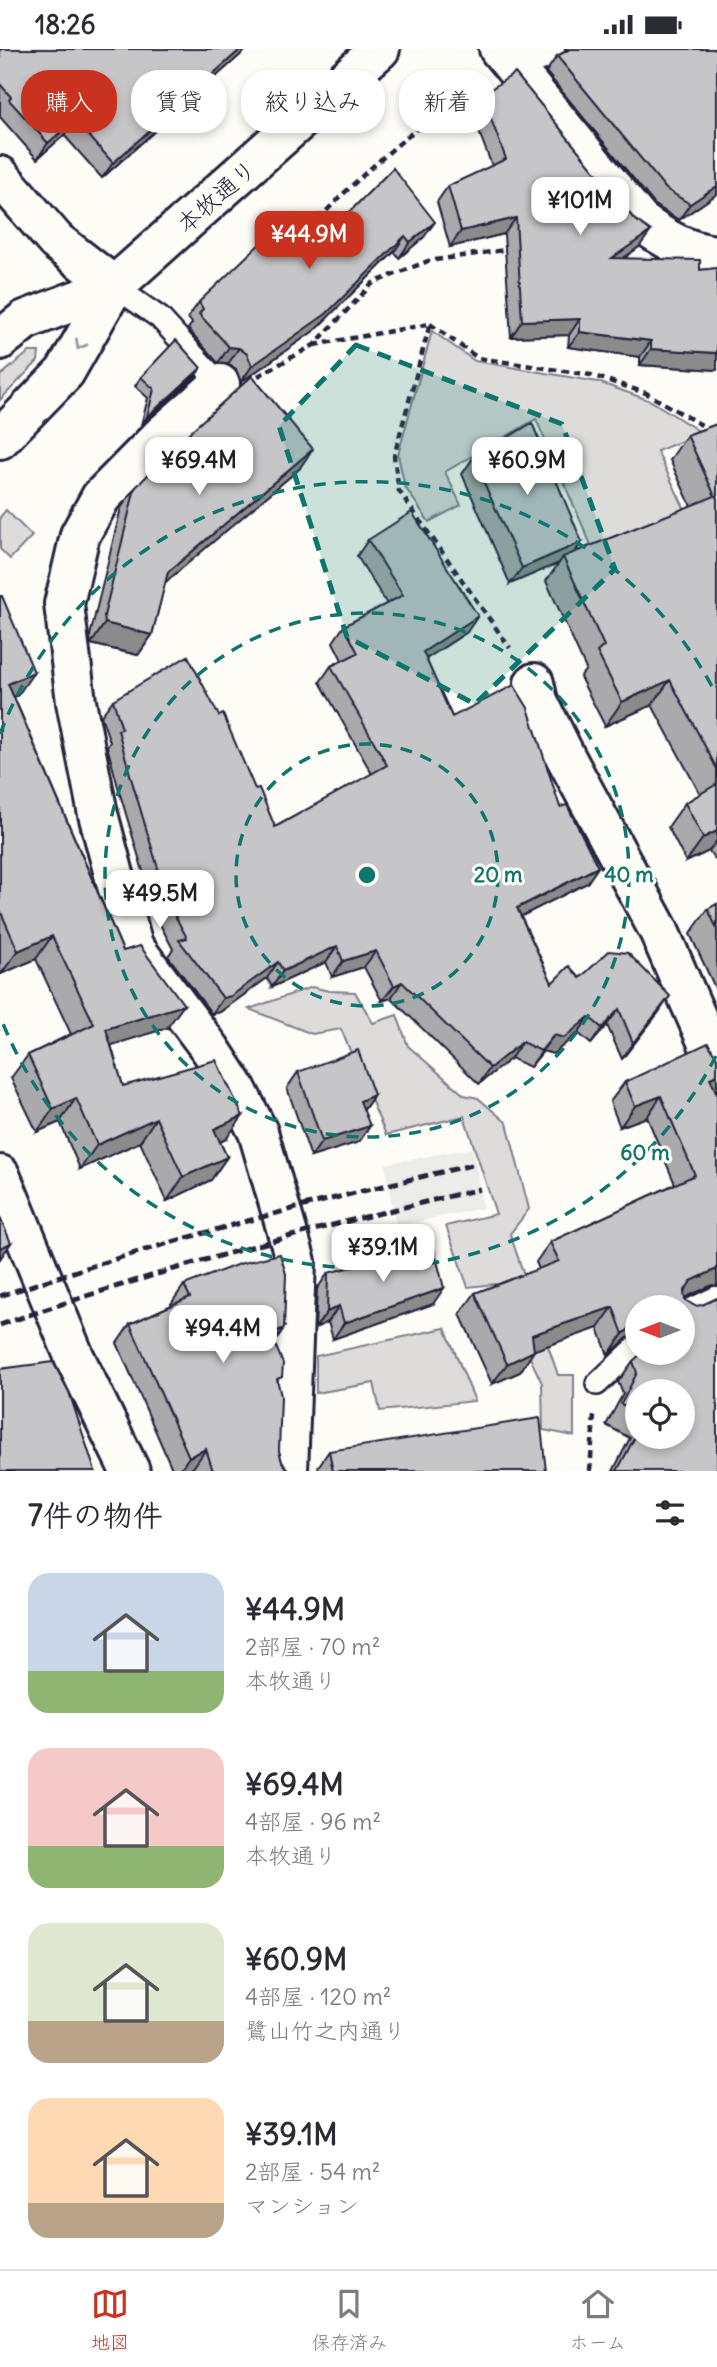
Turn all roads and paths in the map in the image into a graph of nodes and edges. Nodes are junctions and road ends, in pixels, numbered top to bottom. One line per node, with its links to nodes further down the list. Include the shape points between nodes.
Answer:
1 (380, 49): 7 (street, 本牧通り)
2 (521, 53): 4 (path, via 451,102 372,168); 6 (street, via 640,221 675,244)
3 (0, 176): 7 (street, via 56,241)
4 (296, 247)
5 (516, 249): 10 (path, via 428,261 373,283)
6 (717, 255)
7 (114, 286): 9 (street, 本牧通り, via 25,320); 11 (lane, via 160,318); 13 (street, 本牧通り, one-way to 13, via 65,372)
8 (430, 324): 10 (path); 12 (path, via 478,358 591,375 646,393); 14 (path, via 394,456 399,491)
9 (0, 340)
10 (314, 345): 11 (path, via 247,383)
11 (220, 384): 22 (street, via 101,497 80,535 64,604 76,702 98,814 133,946 237,1090 258,1132 296,1262)
12 (717, 434)
13 (0, 439)
14 (534, 683): 15 (street, via 566,758 659,931)
15 (717, 1064)
16 (0, 1175): 21 (street, via 75,1356)
17 (717, 1297): 18 (lane)
18 (695, 1308)
19 (625, 1357): 20 (lane)
20 (597, 1384): 23 (path)
21 (130, 1471)
22 (288, 1471)
23 (590, 1471)

